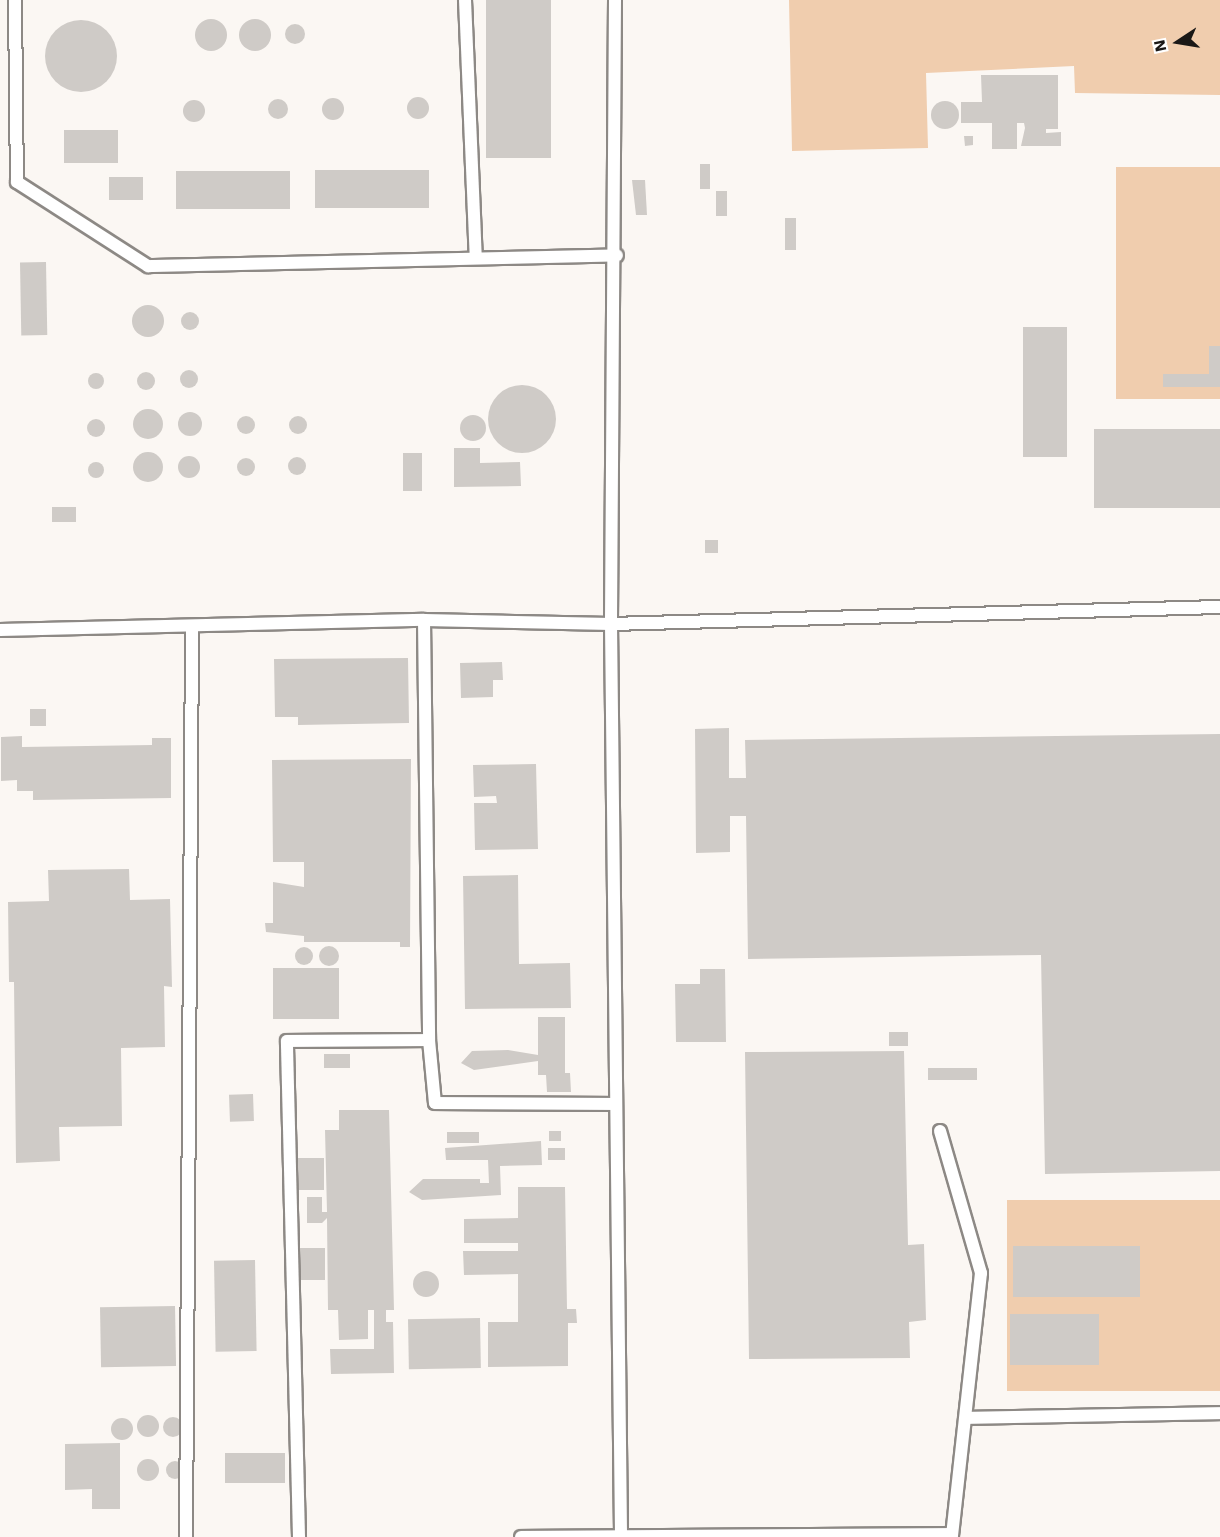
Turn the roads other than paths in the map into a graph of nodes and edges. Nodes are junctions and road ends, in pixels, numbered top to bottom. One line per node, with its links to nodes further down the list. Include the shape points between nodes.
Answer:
1 (15, 0): 5 (lane, via 17,182 148,266)
2 (465, 0): 5 (lane)
3 (615, 0): 4 (lane)
4 (617, 255): 5 (lane); 8 (lane)
5 (476, 258)
6 (1220, 606): 8 (lane)
7 (424, 620): 8 (lane); 9 (lane); 11 (lane)
8 (611, 624): 12 (lane)
9 (192, 627): 10 (lane); 17 (lane)
10 (0, 630)
11 (429, 1040): 12 (lane, via 435,1103); 18 (lane, via 287,1041)
12 (615, 1104): 20 (lane)
13 (940, 1131): 15 (lane, via 981,1273)
14 (1220, 1413): 15 (lane)
15 (967, 1418): 16 (lane)
16 (952, 1535): 20 (lane)
17 (186, 1537)
18 (299, 1537)
19 (521, 1537): 20 (lane)
20 (621, 1537)

